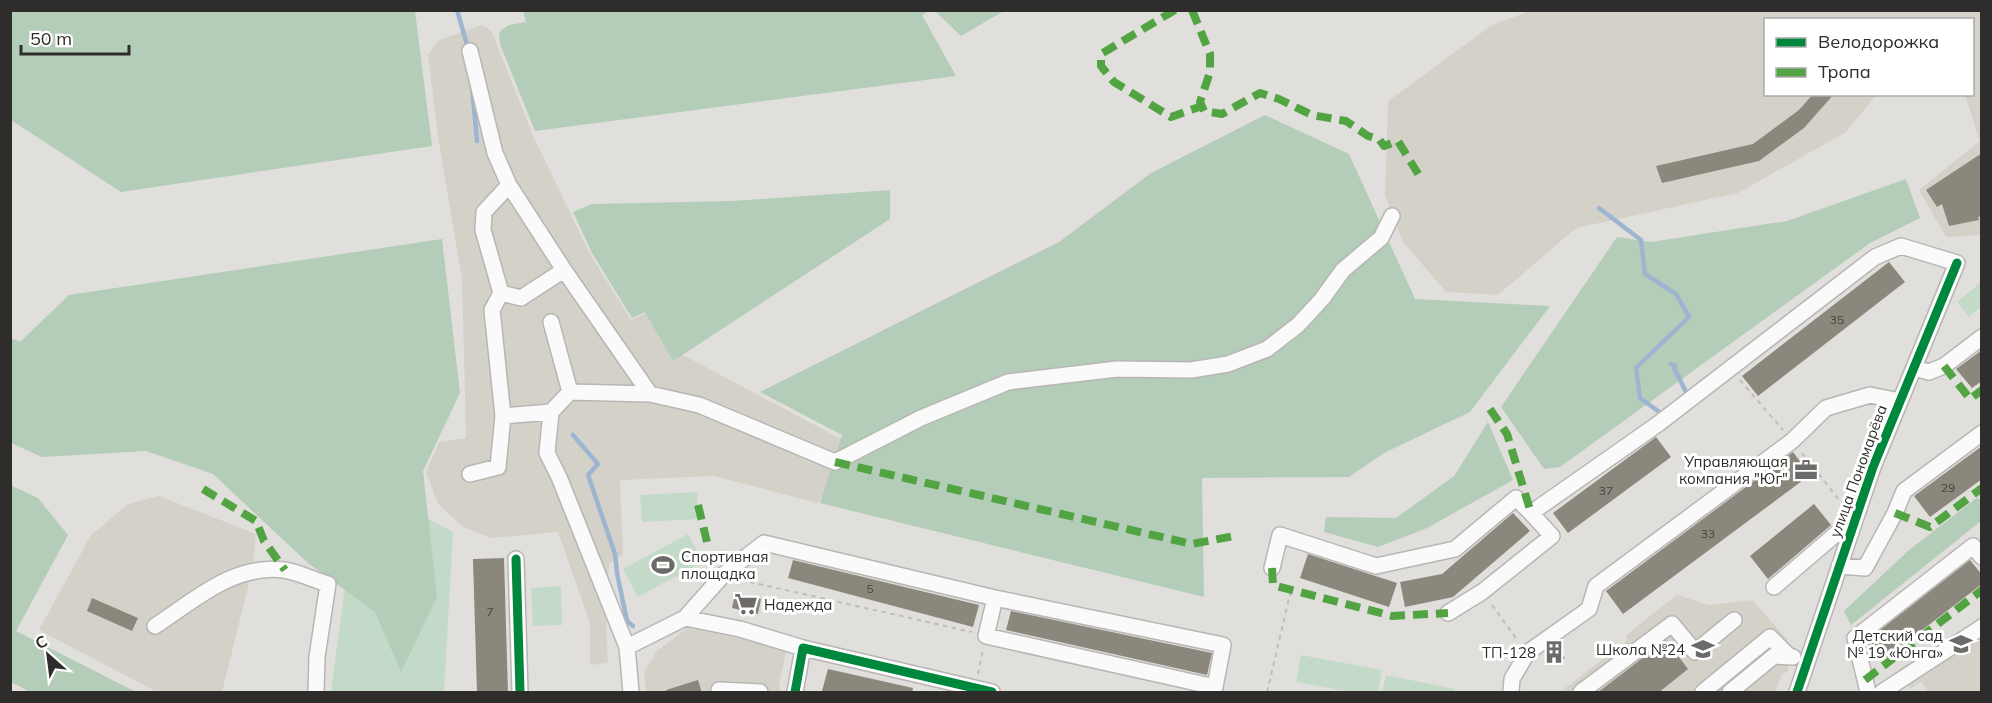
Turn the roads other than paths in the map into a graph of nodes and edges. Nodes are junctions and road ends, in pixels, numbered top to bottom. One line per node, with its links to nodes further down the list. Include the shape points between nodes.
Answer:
1 (470, 51): 2 (street, via 495,153)
2 (509, 185): 4 (street); 5 (street, via 484,212 483,230)
3 (1392, 216): 10 (street, via 1382,238 1343,270 1298,325 1266,349 1228,364 1191,370 1117,369 1008,382 921,418 835,462 699,405)
4 (564, 270): 5 (street, via 521,298); 10 (street)
5 (501, 294): 13 (street, via 492,310)
6 (551, 322): 9 (street)
7 (1982, 337): 8 (street, via 1944,366 1929,372)
8 (1914, 368): 11 (street, улица Пономарёва); 16 (street, улица Пономарёва, via 1957,263 1901,246 1875,257 1658,424)
9 (570, 392): 10 (street); 12 (street)
10 (650, 394)
11 (1900, 401): 17 (street, улица Пономарёва); 40 (street, via 1870,394 1826,408 1596,586 1589,609 1527,653 1512,679)
12 (551, 412): 13 (street); 29 (street, via 547,453)
13 (503, 416): 15 (street, via 498,467)
14 (1982, 433): 20 (street, via 1904,491 1865,568)
15 (470, 474)
16 (1531, 513): 21 (street, via 1516,498 1455,549 1376,566 1280,535); 24 (street, via 1552,536)
17 (1849, 538): 20 (street, улица Пономарёва); 22 (street, via 1837,533)
18 (1982, 557): 45 (street, via 1973,546 1855,638)
19 (516, 559): 34 (street)
20 (1839, 566): 32 (street, улица Пономарёва)
21 (1272, 568)
22 (1774, 587)
23 (995, 598): 23 (street, via 1223,645 1215,687 986,636); 25 (street, via 764,543 723,576)
24 (1448, 614)
25 (685, 618): 29 (street); 30 (street)
26 (1734, 620): 41 (street, via 1695,652 1672,624)
27 (155, 626): 33 (street, via 228,578 254,570 285,570 328,584)
28 (1982, 627): 46 (street)
29 (627, 646): 35 (street)
30 (803, 648): 38 (street); 39 (street)
31 (1789, 656): 32 (street); 42 (street, via 1770,637); 43 (street, via 1774,656)
32 (1807, 662): 44 (street, улица Пономарёва)
33 (316, 693)
34 (520, 693)
35 (631, 693)
36 (720, 693): 37 (street, via 719,690)
37 (760, 693)
38 (795, 693)
39 (992, 693)
40 (1511, 693)
41 (1581, 693)
42 (1703, 693)
43 (1730, 693)
44 (1797, 693)
45 (1868, 693)
46 (1882, 693)

